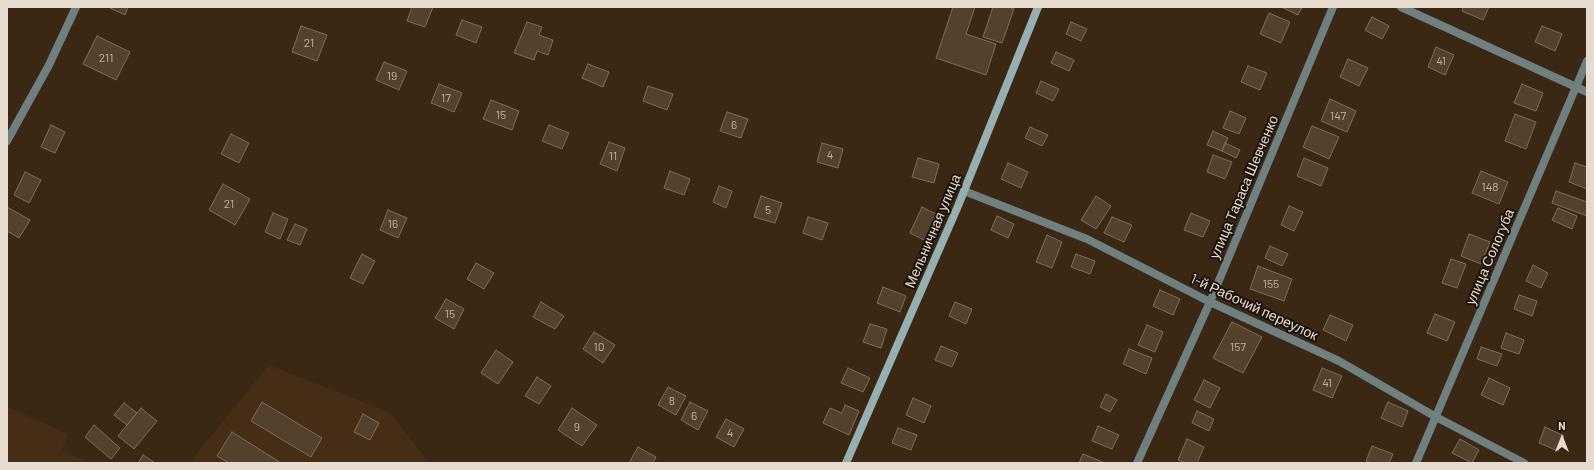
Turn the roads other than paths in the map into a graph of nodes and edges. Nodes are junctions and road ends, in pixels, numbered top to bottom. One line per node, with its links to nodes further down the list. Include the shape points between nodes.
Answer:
1 (76, 7): 8 (street, via 49,65)
2 (1038, 7): 9 (main road, Мельничная улица)
3 (1333, 7): 10 (street, улица Тараса Шевченко)
4 (1401, 7): 6 (street)
5 (1587, 61): 6 (street, улица Сологуба)
6 (1576, 88): 7 (street); 11 (street, улица Сологуба)
7 (1587, 92)
8 (7, 141)
9 (964, 191): 10 (street, 1-й Рабочий переулок, via 1087,239); 12 (main road, Мельничная улица)
10 (1210, 302): 11 (street, 1-й Рабочий переулок, via 1339,361); 13 (street, улица Тараса Шевченко)
11 (1436, 417): 14 (street, улица Сологуба); 15 (street, 1-й Рабочий переулок)
12 (846, 463)
13 (1138, 463)
14 (1416, 463)
15 (1524, 463)

